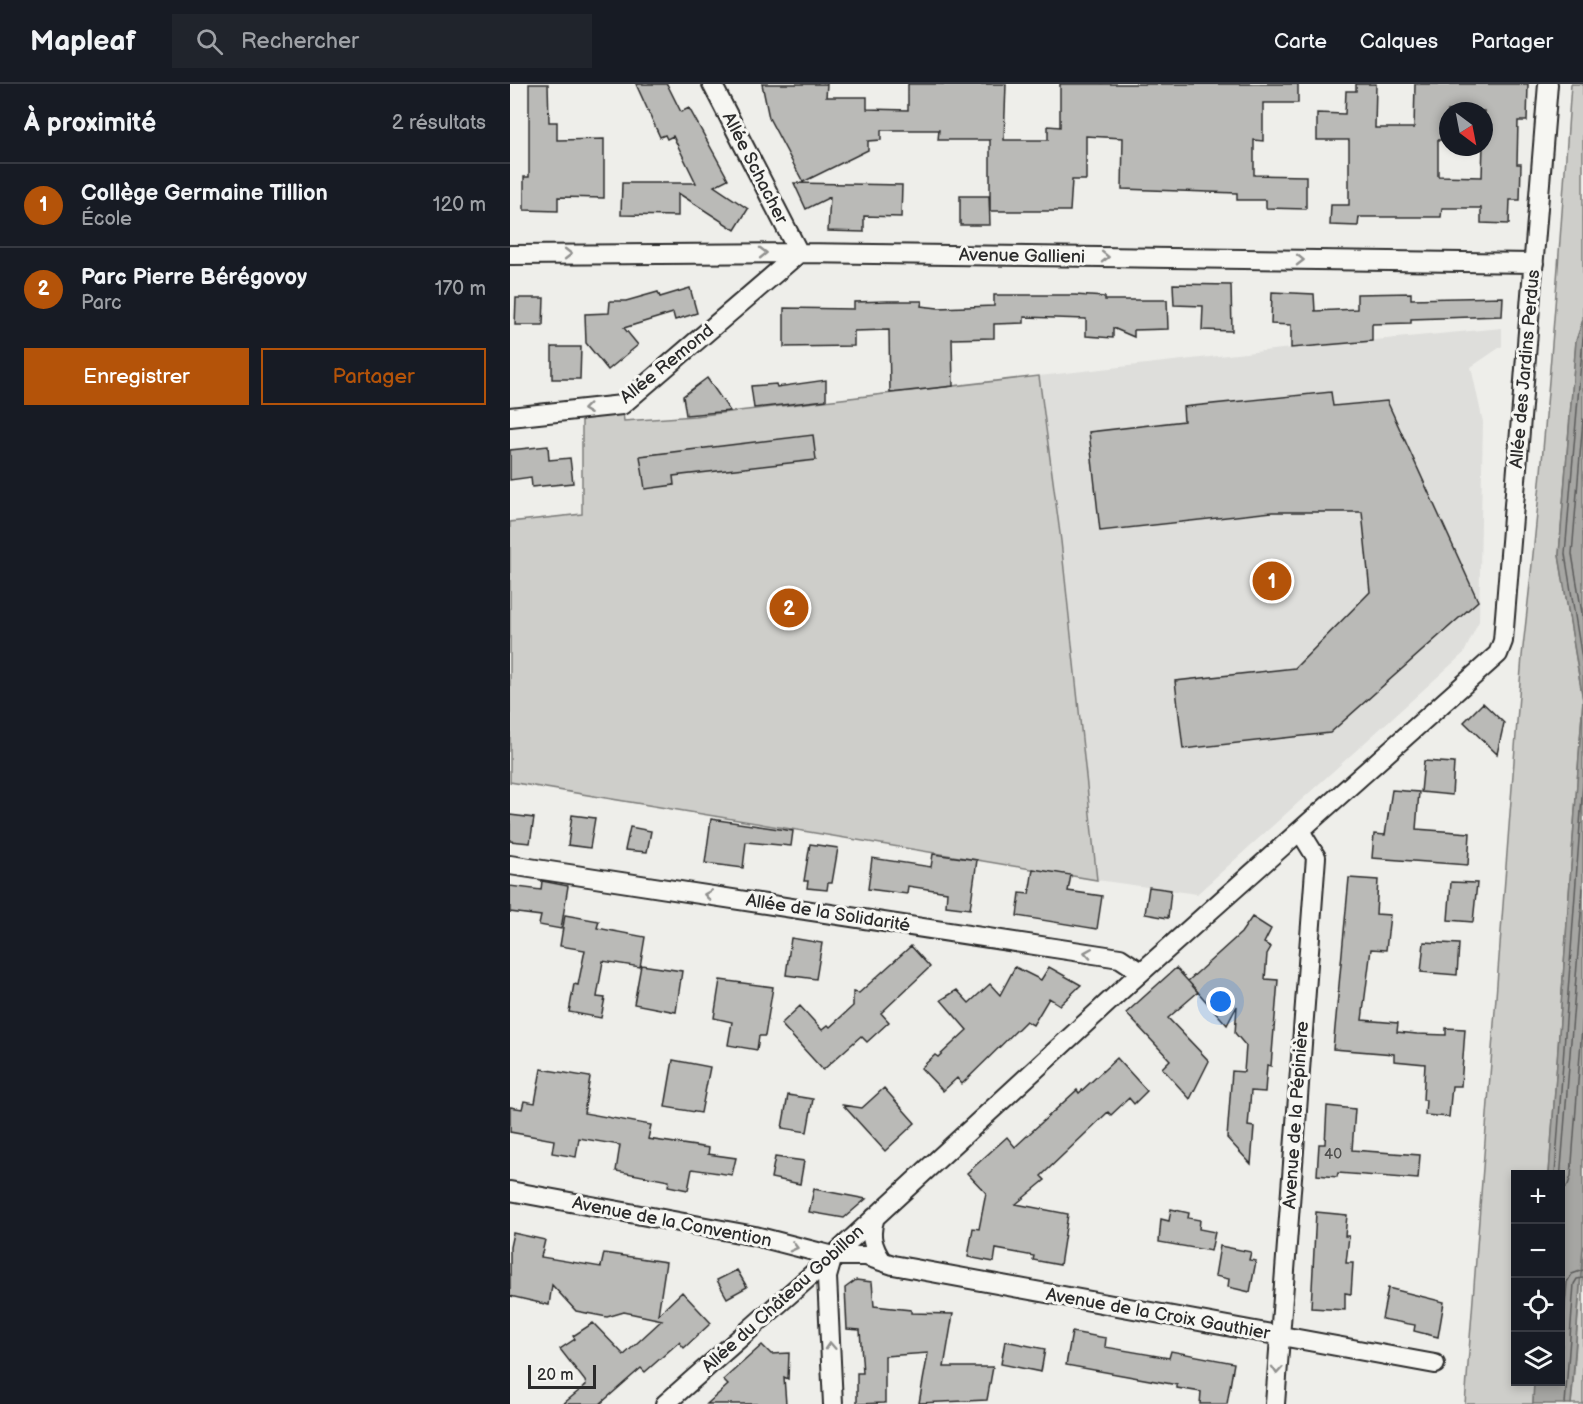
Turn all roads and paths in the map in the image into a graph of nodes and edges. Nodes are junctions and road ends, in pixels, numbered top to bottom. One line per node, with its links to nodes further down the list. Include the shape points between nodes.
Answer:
1 (712, 84): 3 (street, Allée Schacher)
2 (1548, 84): 5 (street, Allée des Jardins Perdus)
3 (799, 253): 4 (street, Avenue Gallieni, one-way to 3); 5 (street, Avenue Gallieni, one-way to 5); 6 (street, Allée Remond, one-way to 6, via 622,405)
4 (510, 255)
5 (1534, 263): 7 (street, Allée des Jardins Perdus, via 1503,641)
6 (510, 417)
7 (1498, 654): 8 (street, Allée du Château Gobillon)
8 (1300, 831): 10 (street, Allée du Château Gobillon); 15 (street, Avenue de la Pépinière, via 1316,857)
9 (510, 865): 10 (street, Allée de la Solidarité, one-way to 9, via 1120,958)
10 (1141, 972): 12 (street, Allée du Château Gobillon)
11 (510, 1191): 13 (street, Avenue de la Convention, one-way to 13, via 754,1236)
12 (875, 1217): 13 (street, Allée du Château Gobillon); 14 (street, via 872,1238)
13 (832, 1256): 14 (street, Avenue de la Croix Gauthier, via 866,1256); 17 (street, Allée du Château Gobillon); 18 (street, one-way to 13, via 827,1277)
14 (882, 1261): 15 (street, Avenue de la Croix Gauthier)
15 (1280, 1336): 16 (street, Avenue de la Croix Gauthier); 19 (street, Avenue de la Pépinière, one-way to 19)
16 (1435, 1364)
17 (665, 1404)
18 (832, 1404)
19 (1275, 1404)

